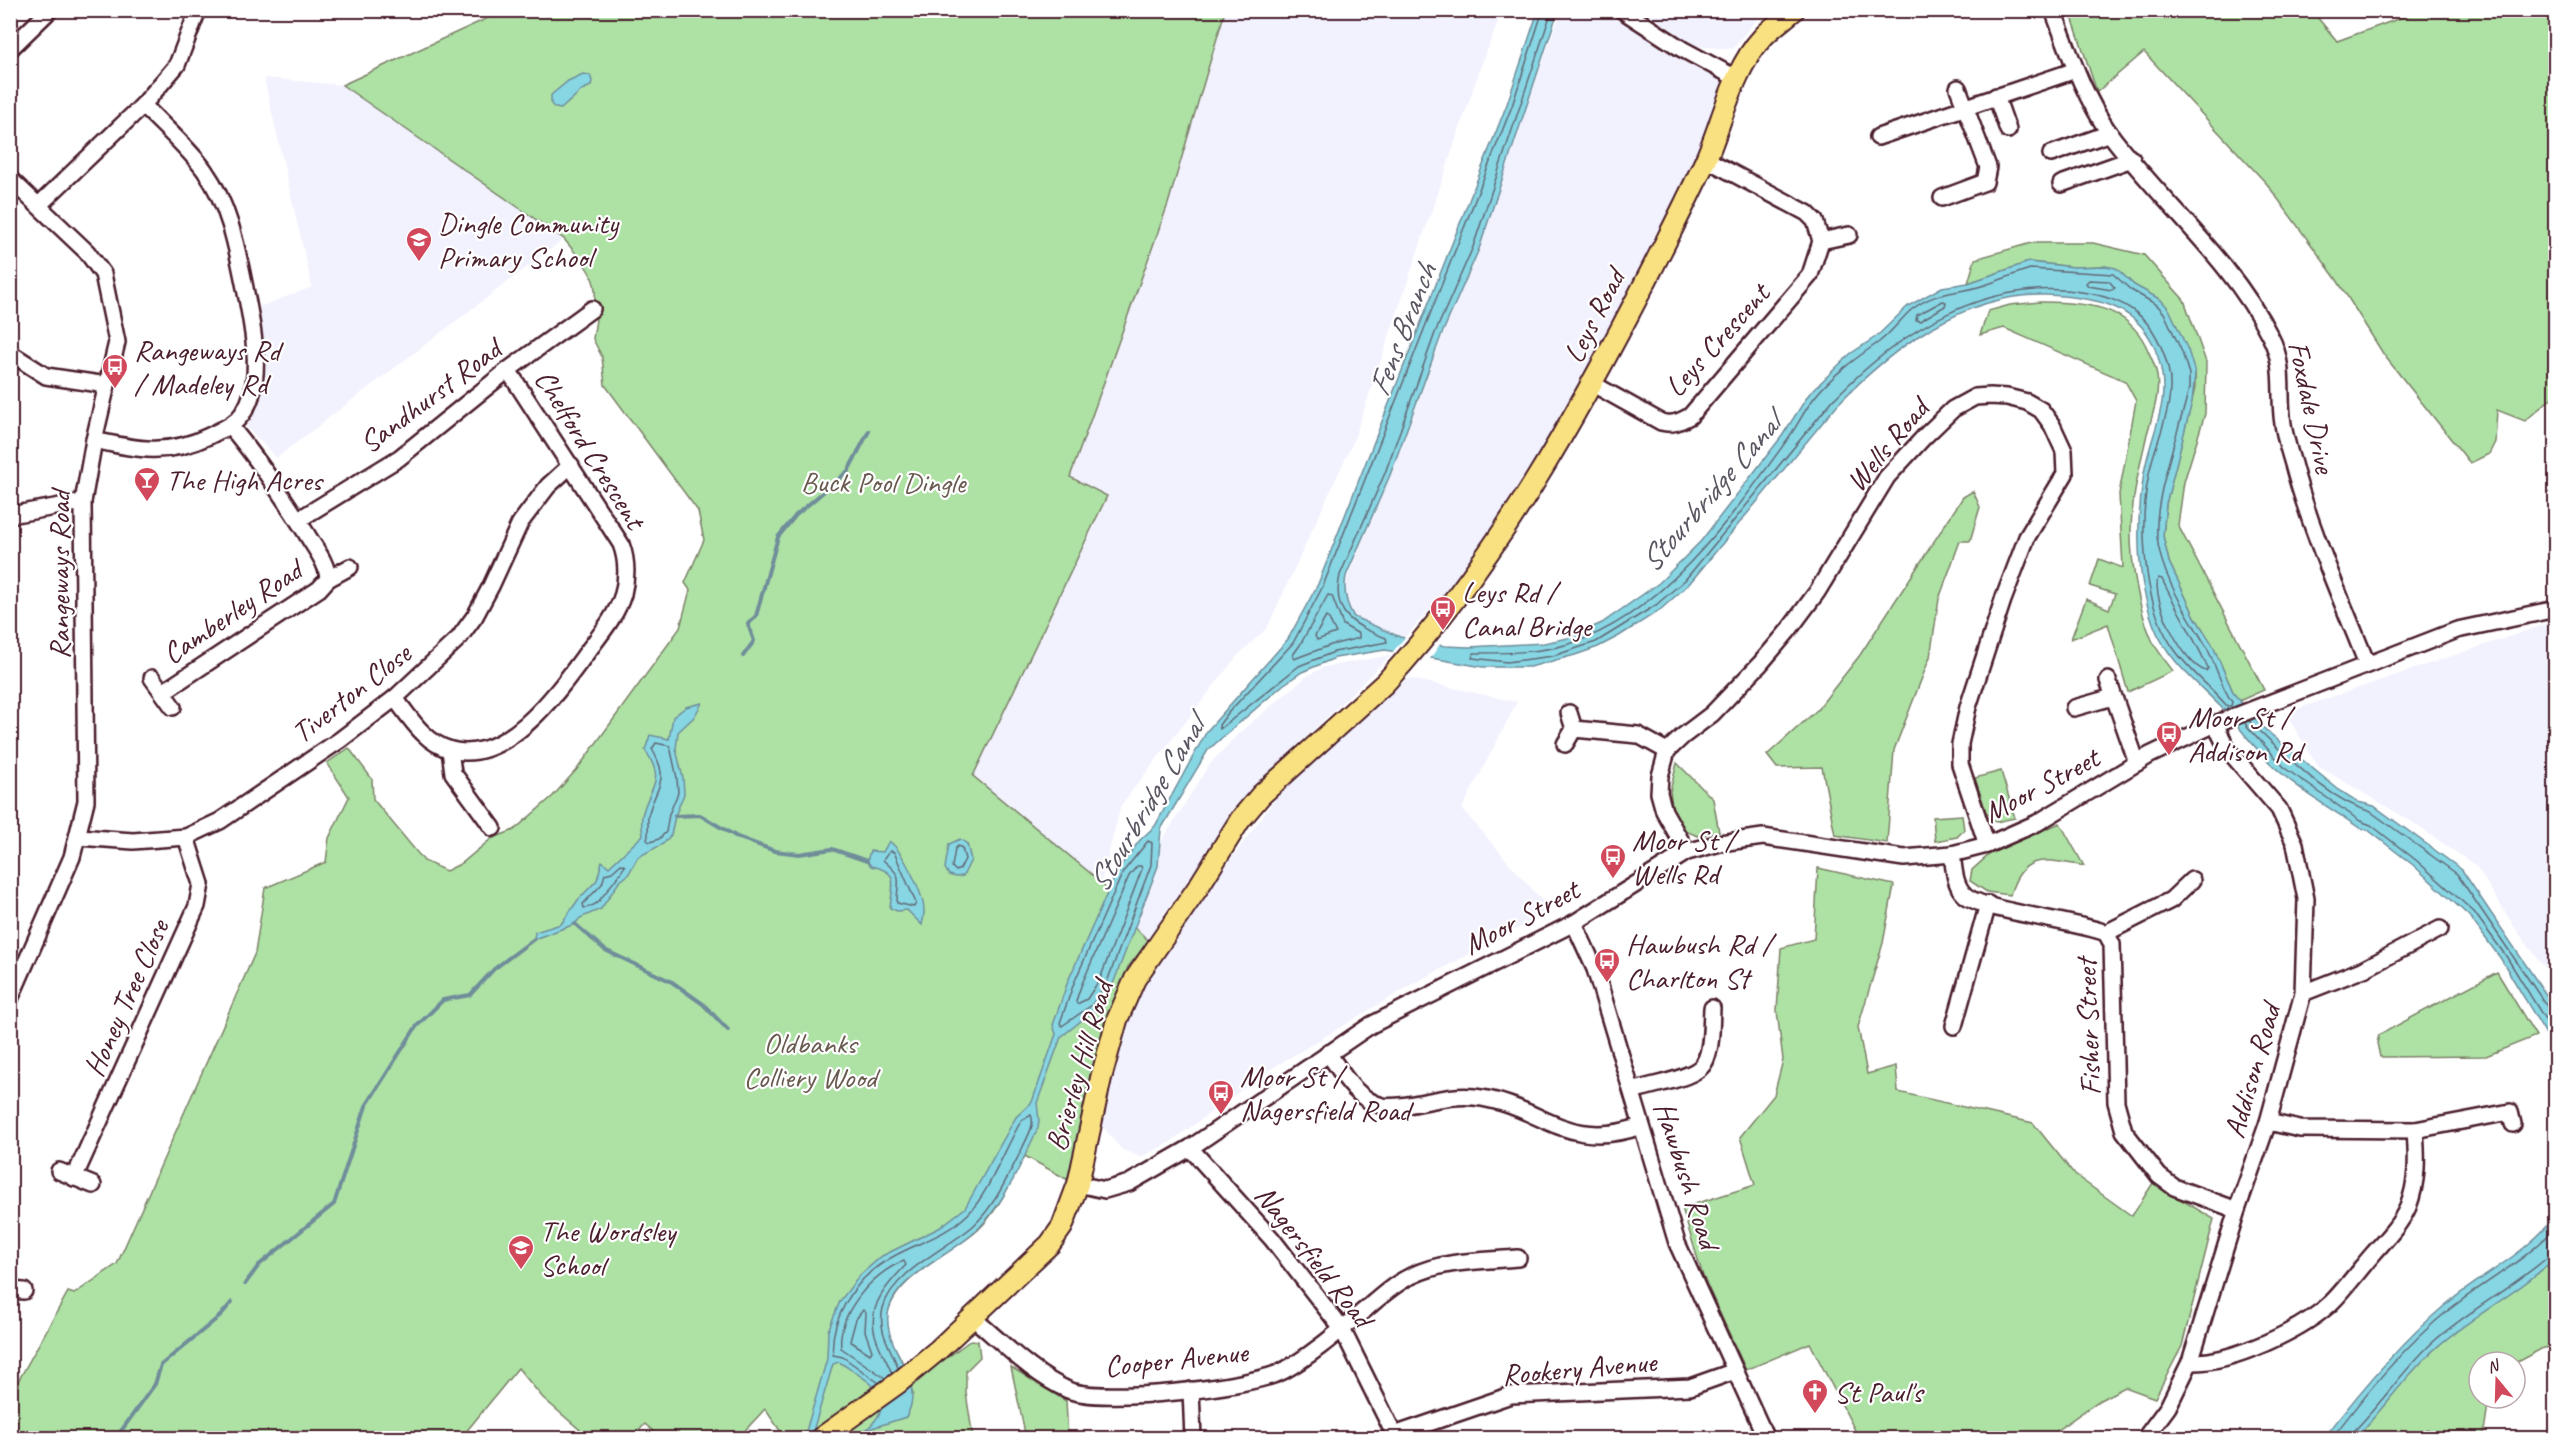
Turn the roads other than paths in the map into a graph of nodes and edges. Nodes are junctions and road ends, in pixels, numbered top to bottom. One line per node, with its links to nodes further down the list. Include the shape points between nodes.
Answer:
1 (50, 10): 6 (street)
2 (198, 10): 11 (street, via 177,65)
3 (1622, 10): 8 (street)
4 (1794, 10): 8 (main road, Leys Road, via 1762,37)
5 (2053, 10): 7 (street, Foxdale Drive)
6 (10, 49)
7 (2076, 70): 10 (street); 14 (street, Foxdale Drive)
8 (1736, 78): 17 (main road, Leys Road)
9 (1958, 88): 12 (street)
10 (1996, 96): 12 (street); 13 (street)
11 (143, 105): 22 (street); 30 (street, via 205,171 233,231 255,357 251,395)
12 (1964, 106): 15 (street); 21 (street, via 1988,175 1985,182)
13 (2008, 130)
14 (2110, 133): 16 (street); 18 (street, Foxdale Drive)
15 (1878, 136)
16 (2051, 154)
17 (1706, 159): 24 (street, via 1807,213 1815,221); 28 (main road, Leys Road)
18 (2132, 159): 20 (street); 40 (street, Foxdale Drive, via 2222,265 2270,336 2280,358 2283,424 2294,467)
19 (10, 179): 22 (street, Rangeways Road)
20 (2061, 184)
21 (1942, 198)
22 (39, 205): 29 (street, Rangeways Road, via 87,252 103,274 117,342)
23 (1849, 235): 24 (street)
24 (1821, 241): 28 (street, Leys Crescent, via 1810,275 1690,416 1671,425 1660,422)
25 (592, 309): 27 (street, Sandhurst Road)
26 (10, 353): 29 (street, via 46,376)
27 (508, 370): 32 (street, Chelford Crescent); 35 (street, Sandhurst Road, via 399,458)
28 (1593, 384): 39 (main road, Leys Road, via 1517,512)
29 (107, 385): 31 (street, Rangeways Road)
30 (230, 426): 31 (street, via 190,446 177,448 132,449); 35 (street, Camberley Road, via 257,457)
31 (94, 440): 33 (street, Rangeways Road)
32 (571, 465): 44 (street, Tiverton Close, via 548,486 520,523 491,586 465,630); 52 (street, Chelford Crescent, via 625,554 623,592 617,609 535,717 502,742 472,750)
33 (83, 502): 34 (street); 56 (street, Rangeways Road, via 86,801)
34 (10, 515)
35 (298, 520): 37 (street, Camberley Road, via 328,571)
36 (351, 567): 37 (street)
37 (328, 579): 43 (street, Camberley Road, via 319,589)
38 (2556, 609): 40 (street, Moor Street, via 2457,630)
39 (1404, 663): 79 (main road, Brierley Hill Road, via 1261,795 1240,820 1135,979 1117,1020)
40 (2367, 664): 49 (street, Moor Street)
41 (152, 678): 43 (street, Camberley Road)
42 (2108, 680): 45 (street)
43 (163, 692): 46 (street, Camberley Road)
44 (395, 698): 52 (street, via 416,727); 57 (street, Tiverton Close, via 220,821)
45 (2113, 698): 47 (street); 54 (street)
46 (173, 707)
47 (2074, 708)
48 (1569, 713): 50 (street)
49 (2222, 722): 54 (street, Moor Street); 66 (street, Addison Road, via 2228,750 2279,809 2295,844 2306,899)
50 (1574, 729): 51 (street); 53 (street, via 1638,735)
51 (1565, 744)
52 (450, 750): 55 (street, via 453,773)
53 (1667, 751): 58 (street, Wells Road, via 1712,714 1788,631 1817,592 1887,477 1931,430 1953,409 1975,397 2007,397 2027,402 2041,410 2052,425 2064,451 2065,474 2027,537 1968,707 1960,744 1960,764); 59 (street, via 1659,793 1664,811)
54 (2137, 763): 58 (street, Moor Street, via 2037,823)
55 (494, 821)
56 (78, 837): 57 (street, Tiverton Close, via 133,841); 67 (street, Rangeways Road)
57 (186, 837): 78 (street, Honey Tree Close, via 201,884 197,906)
58 (1987, 845): 60 (street, Moor Street)
59 (1687, 852): 60 (street, Moor Street, via 1763,837 1904,858); 63 (street, Moor Street)
60 (1952, 854): 62 (street, Fisher Street, via 1958,884 1965,895)
61 (2192, 880): 65 (street, via 2171,900)
62 (1988, 904): 65 (street, Fisher Street); 69 (street)
63 (1574, 923): 70 (street, Moor Street, via 1371,1025); 71 (street, Hawbush Road, via 1594,969)
64 (2440, 929): 66 (street, via 2364,969)
65 (2106, 933): 81 (street, Fisher Street, via 2113,954 2116,1102 2124,1131 2154,1170 2174,1187)
66 (2303, 993): 72 (street, Addison Road)
67 (10, 999)
68 (1712, 1008): 71 (street, via 1707,1054 1701,1067)
69 (1954, 1026)
70 (1328, 1053): 74 (street, via 1349,1083 1382,1106 1473,1096 1506,1103 1581,1134 1617,1135); 76 (street, Moor Street)
71 (1632, 1091): 74 (street, Hawbush Road)
72 (2268, 1122): 75 (street, via 2300,1129); 81 (street, Addison Road)
73 (2513, 1124): 75 (street, via 2510,1112)
74 (1641, 1126): 86 (street, Hawbush Road, via 1677,1243)
75 (2415, 1130): 85 (street, via 2417,1164 2408,1207 2400,1223 2331,1303 2297,1328 2266,1342 2207,1363)
76 (1190, 1148): 79 (street, Moor Street, via 1129,1184 1105,1190); 84 (street, Nagersfield Road, via 1272,1239)
77 (59, 1171): 78 (street)
78 (74, 1178): 80 (street)
79 (1078, 1184): 83 (main road, Brierley Hill Road, via 1062,1227 1050,1244)
80 (93, 1185)
81 (2237, 1210): 85 (street, Addison Road)
82 (1518, 1258): 84 (street, Cooper Avenue, via 1443,1264 1411,1275)
83 (974, 1318): 87 (street, Cooper Avenue, via 1044,1378 1070,1391 1114,1396); 89 (main road, Brierley Hill Road, via 898,1383)
84 (1342, 1329): 87 (street, Cooper Avenue, via 1283,1371 1238,1385); 88 (street, Nagersfield Road)
85 (2190, 1362): 92 (street, Addison Road, via 2168,1407)
86 (1735, 1371): 88 (street, Rookery Avenue, via 1690,1387 1511,1395); 91 (street, Hawbush Road)
87 (1191, 1390): 90 (street)
88 (1395, 1437)
89 (821, 1438)
90 (1193, 1438)
91 (1766, 1438)
92 (2145, 1438)

